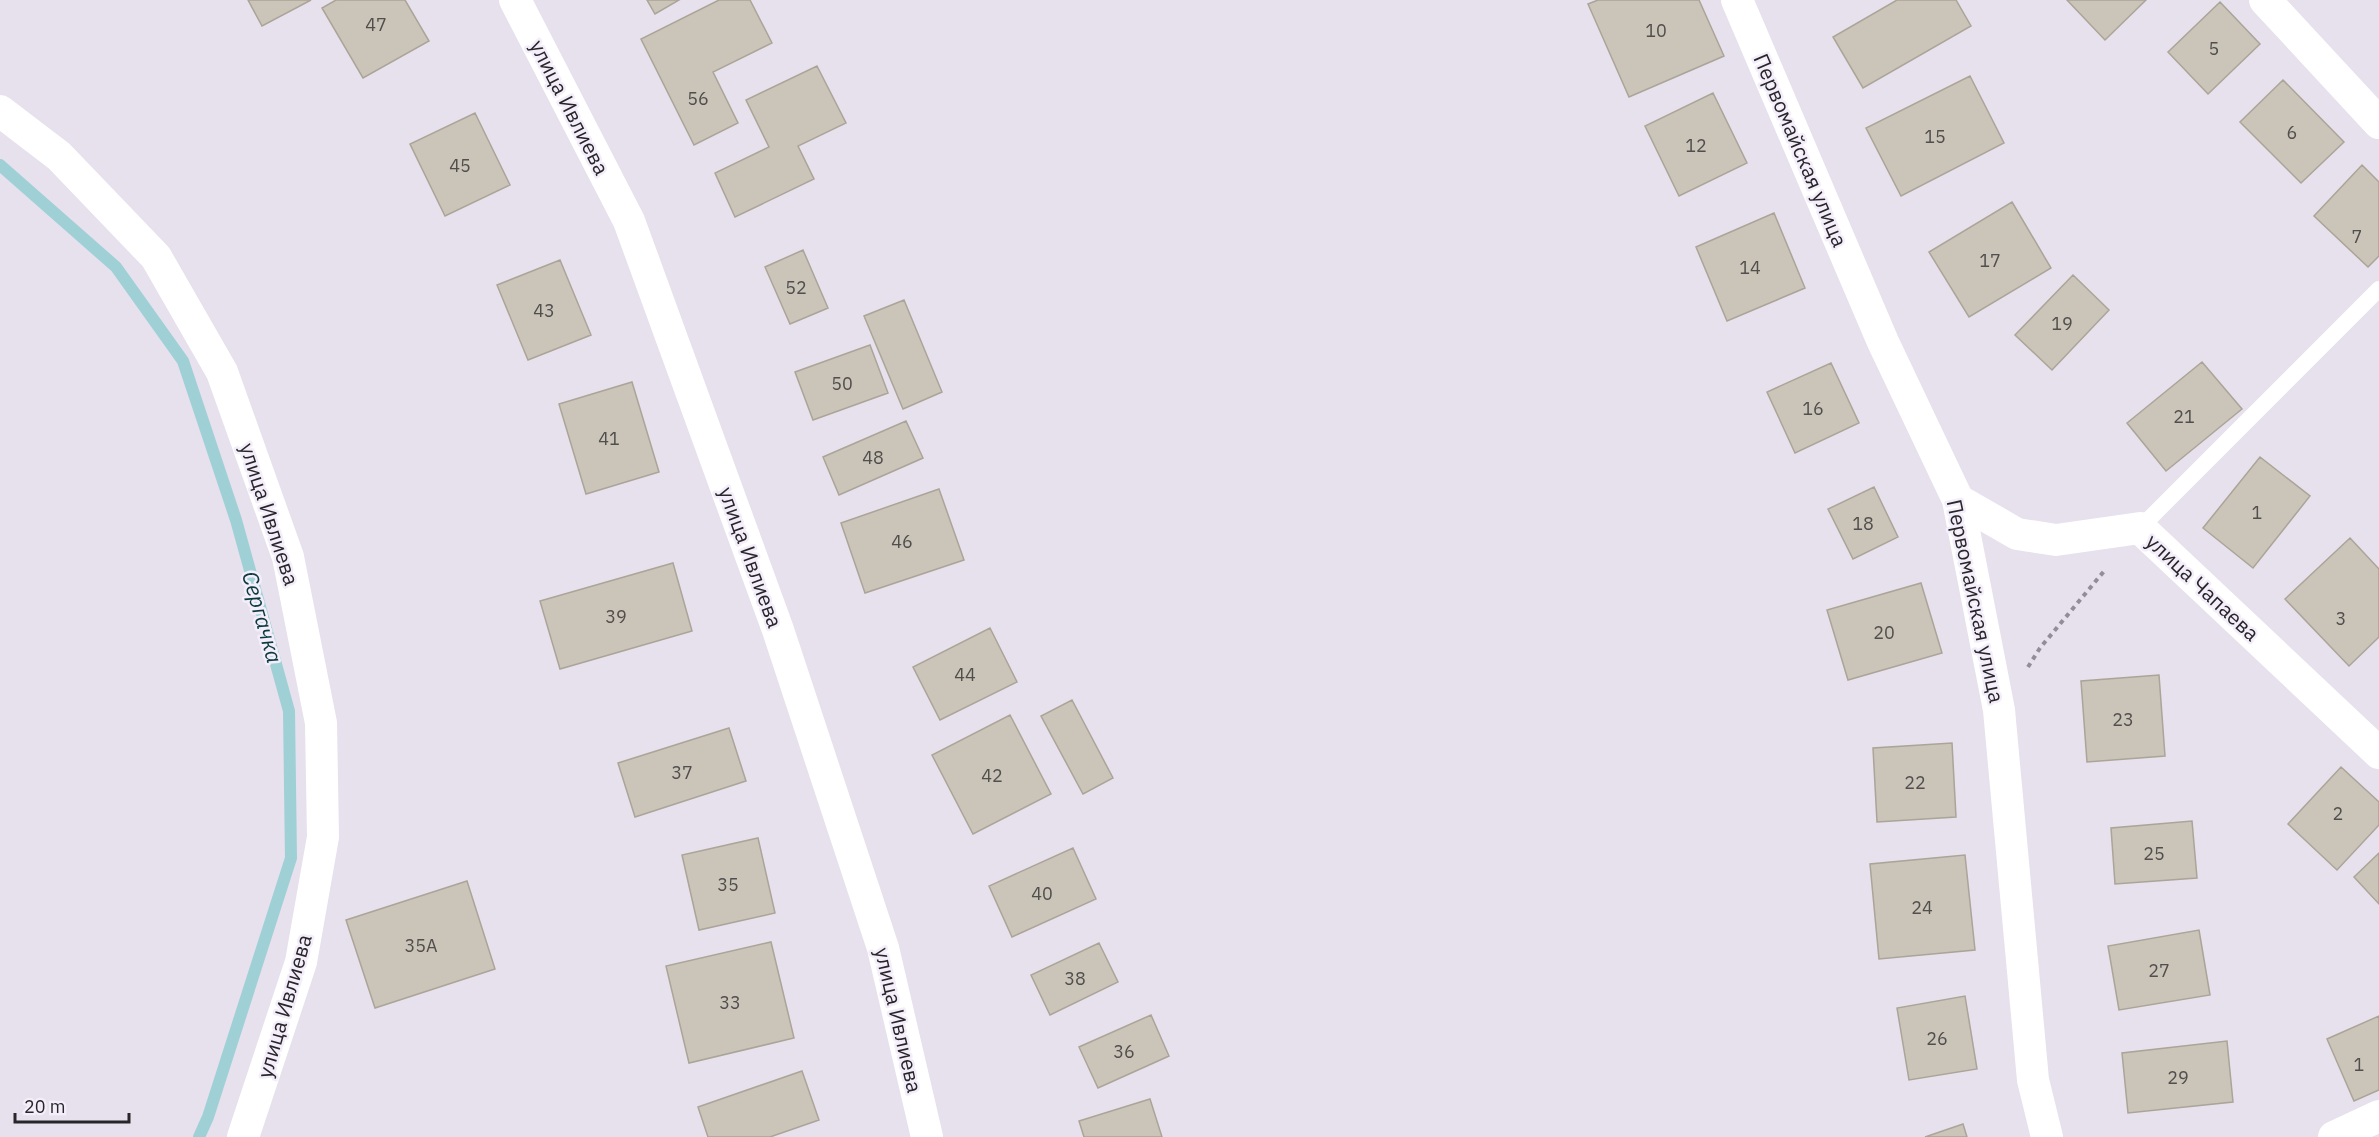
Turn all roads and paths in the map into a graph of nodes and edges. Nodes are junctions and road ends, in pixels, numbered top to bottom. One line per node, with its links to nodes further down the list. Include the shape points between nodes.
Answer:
1 (515, 0): 13 (street, улица Ивлиева, via 629,221 770,608 883,948)
2 (1737, 0): 7 (street, Первомайская улица, via 1883,342)
3 (2265, 0): 5 (street)
4 (0, 111): 12 (street, улица Ивлиева, via 59,156 156,256 222,372 288,557 321,723 323,837 301,962)
5 (2379, 123)
6 (2379, 289): 8 (lane)
7 (1958, 500): 8 (street, улица Чапаева, via 2027,536 2056,540); 9 (street, Первомайская улица)
8 (2140, 528): 9 (path, via 2040,648); 10 (street, улица Чапаева)
9 (2000, 710): 14 (street, Первомайская улица, via 2033,1080)
10 (2379, 753)
11 (2379, 1116): 15 (street)
12 (243, 1137)
13 (927, 1137)
14 (2047, 1137)
15 (2334, 1137)

